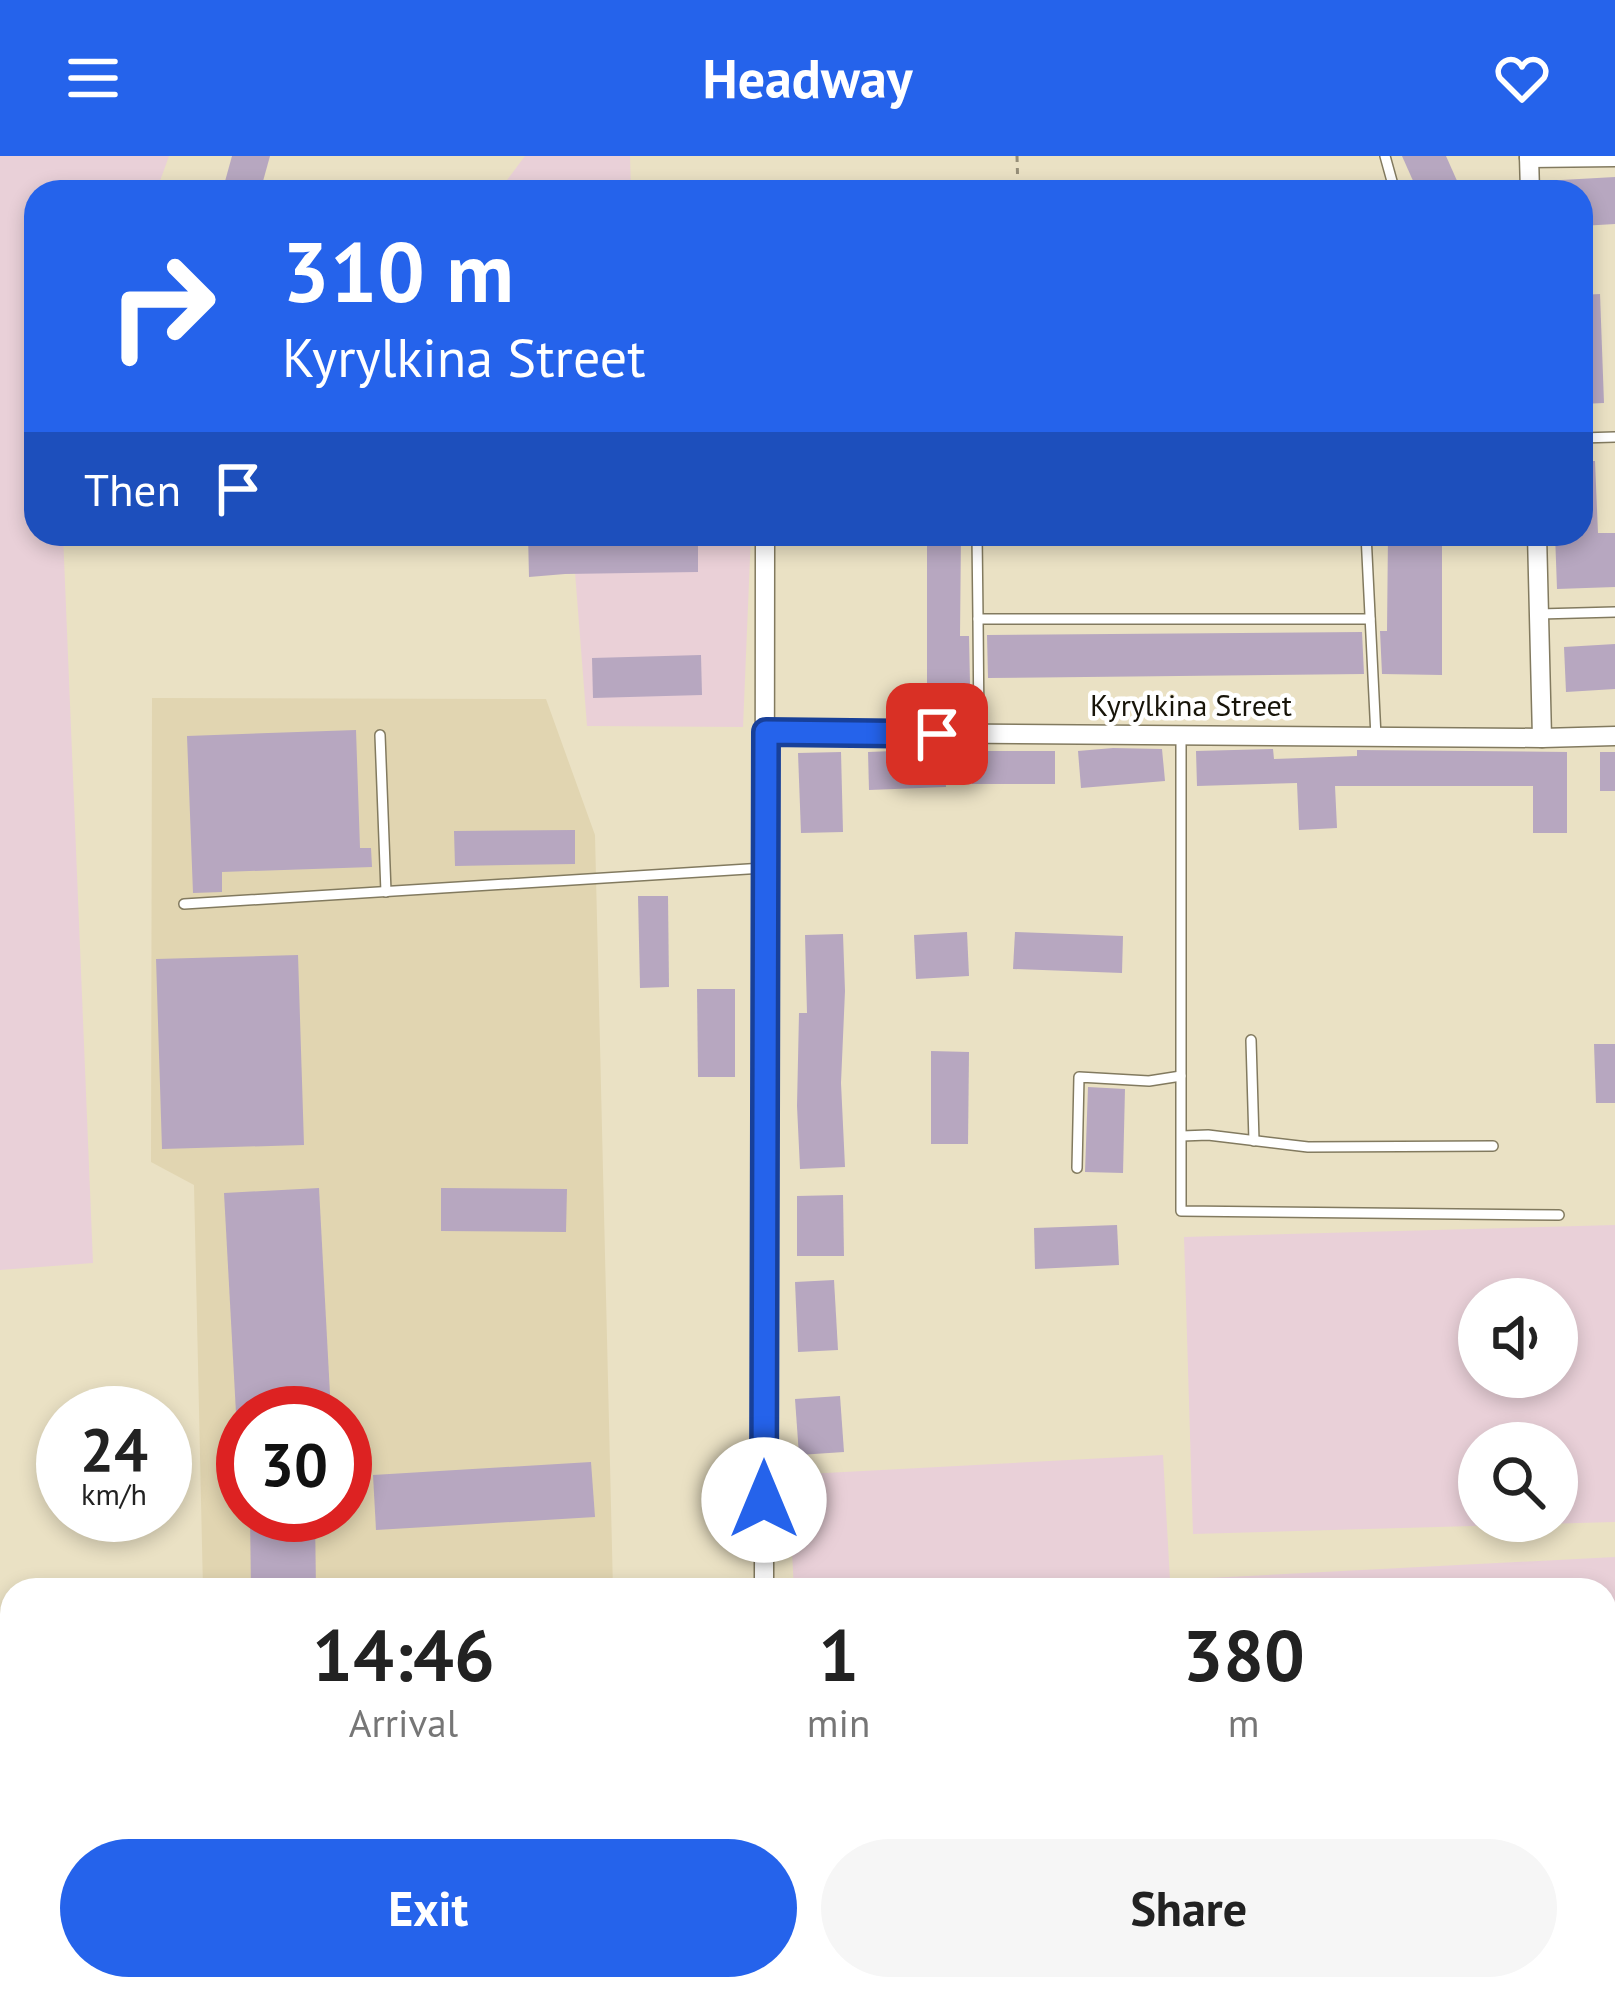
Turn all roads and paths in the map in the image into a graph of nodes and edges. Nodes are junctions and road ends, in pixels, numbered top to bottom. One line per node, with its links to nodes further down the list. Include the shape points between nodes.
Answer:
1 (1529, 157): 2 (street)
2 (1615, 157)
3 (765, 546): 11 (street)
4 (977, 546): 10 (lane)
5 (1367, 546): 9 (lane)
6 (1537, 546): 8 (street)
7 (1615, 613): 8 (lane)
8 (1539, 614): 17 (street)
9 (1370, 619): 10 (lane); 16 (lane)
10 (978, 620): 12 (lane)
11 (766, 732): 12 (street, Kyrylkina Street); 18 (street)
12 (979, 734): 14 (street, Kyrylkina Street)
13 (380, 735): 19 (lane)
14 (1181, 736): 16 (street, Kyrylkina Street); 22 (lane)
15 (1615, 736): 17 (street, Kyrylkina Street)
16 (1376, 737): 17 (street, Kyrylkina Street)
17 (1542, 738)
18 (764, 868): 19 (lane); 28 (street)
19 (386, 892): 20 (lane)
20 (184, 904)
21 (1252, 1040): 24 (lane)
22 (1181, 1076): 23 (lane); 26 (lane, via 1078,1077)
23 (1182, 1136): 24 (lane); 27 (lane, via 1181,1211)
24 (1255, 1141): 25 (lane)
25 (1492, 1146)
26 (1076, 1168)
27 (1559, 1215)
28 (764, 1578)

